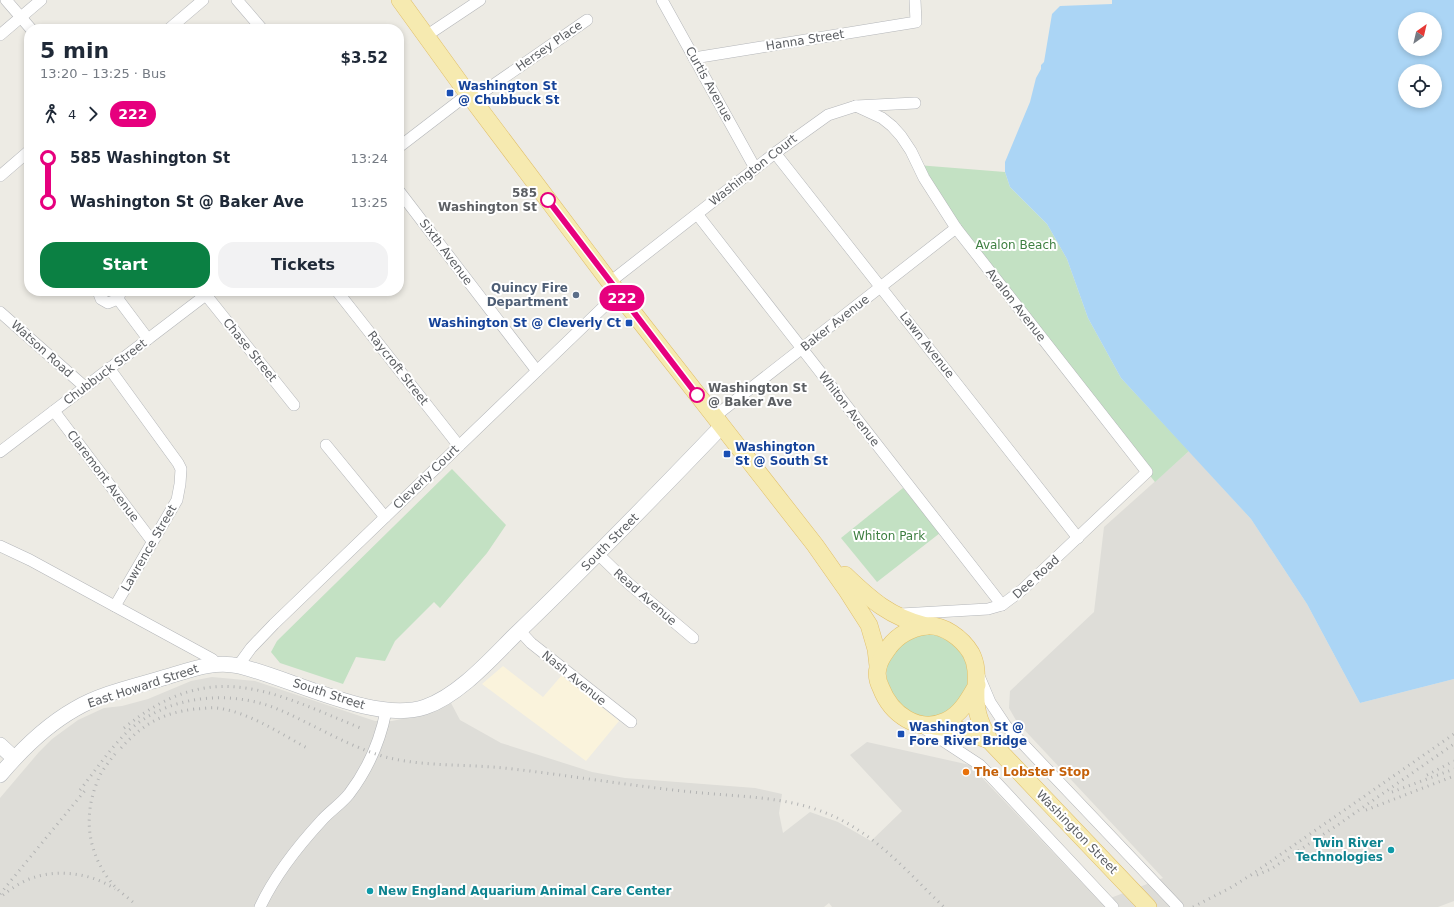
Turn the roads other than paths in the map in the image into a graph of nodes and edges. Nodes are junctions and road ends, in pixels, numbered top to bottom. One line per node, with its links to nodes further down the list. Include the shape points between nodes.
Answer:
1 (6, 0): 9 (street)
2 (41, 0): 9 (street)
3 (203, 0): 12 (street)
4 (237, 0): 13 (street)
5 (400, 0): 15 (main road)
6 (480, 0): 15 (street)
7 (662, 0): 16 (street, Curtis Avenue)
8 (915, 0): 16 (street, Hanna Street, via 916,22)
9 (20, 18): 11 (street); 14 (street)
10 (587, 20): 17 (street, Hersey Place)
11 (26, 24)
12 (175, 24)
13 (258, 24)
14 (0, 35)
15 (426, 36): 17 (main road)
16 (694, 58): 23 (street, Curtis Avenue)
17 (471, 96): 20 (street); 28 (main road)
18 (915, 103): 19 (street, Washington Court)
19 (856, 106): 21 (street, Washington Court, via 828,115); 27 (street, Avalon Avenue, via 882,118 902,136 924,178)
20 (404, 143)
21 (775, 153): 23 (street, Washington Court); 29 (street, Lawn Avenue)
22 (24, 155): 24 (street)
23 (756, 168): 26 (street, Washington Court)
24 (0, 176)
25 (404, 198): 40 (street, Sixth Avenue)
26 (697, 214): 28 (street, Washington Court); 38 (street, Whiton Avenue)
27 (956, 228): 29 (street, Baker Avenue); 48 (street, Avalon Avenue)
28 (614, 287): 40 (street, Cleverly Court); 44 (main road)
29 (882, 287): 38 (street, Baker Avenue); 50 (street, Lawn Avenue)
30 (99, 296): 31 (street, via 103,301 112,302)
31 (119, 296)
32 (121, 296): 37 (street)
33 (201, 296): 37 (street, Chubbuck Street)
34 (205, 296): 42 (street, Chase Street)
35 (341, 296): 46 (street, Raycroft Street)
36 (0, 312): 41 (street, Watson Road)
37 (148, 339): 39 (street, Chubbuck Street)
38 (802, 349): 44 (street, Baker Avenue); 55 (street, Whiton Avenue)
39 (109, 368): 41 (street, Chubbuck Street); 51 (street, Lawrence Street, via 162,438 181,469 177,500)
40 (537, 371): 46 (street, Cleverly Court)
41 (85, 387): 43 (street, Chubbuck Street)
42 (294, 405)
43 (54, 411): 47 (street, Chubbuck Street); 51 (street, Claremont Avenue)
44 (718, 422): 52 (main road); 54 (main road, South Street)
45 (326, 445): 49 (street)
46 (459, 446): 49 (street, Cleverly Court)
47 (0, 452)
48 (1147, 472): 50 (street, Dee Road)
49 (385, 517): 62 (street, Cleverly Court, via 274,624)
50 (1078, 538): 55 (street, Dee Road)
51 (152, 541): 56 (street, Lawrence Street)
52 (814, 545): 57 (main road, via 867,596); 63 (main road, via 869,625)
53 (0, 546): 56 (street, South Street)
54 (598, 554): 59 (main road, South Street); 60 (street, Read Avenue)
55 (1002, 605): 57 (street, Dee Road, via 977,610)
56 (115, 606): 61 (street, South Street)
57 (894, 615): 58 (main road, via 905,621)
58 (928, 626): 63 (main road, via 900,636 887,649); 64 (main road, via 948,631 960,640 973,658)
59 (520, 631): 65 (main road, South Street, via 463,683 435,703 404,712); 66 (street, Nash Avenue)
60 (693, 638)
61 (217, 664): 62 (main road, South Street); 70 (main road, East Howard Street, via 188,670 76,708 32,740)
62 (238, 666): 65 (main road, South Street, via 351,703)
63 (878, 666): 67 (main road, via 878,682 892,708 906,720)
64 (977, 679): 67 (main road, via 962,709 953,717 945,722); 68 (main road, Washington Street, via 977,710); 75 (street, via 1006,726)
65 (386, 711): 73 (street, via 374,753 360,777 344,800 322,820 292,855)
66 (632, 722)
67 (923, 725): 68 (main road, Washington Street, via 957,729); 74 (street, via 980,765)
68 (989, 740): 72 (main road, Washington Street)
69 (0, 745): 70 (main road)
70 (14, 758): 71 (main road, East Howard Street)
71 (0, 775)
72 (1144, 903)
73 (260, 907)
74 (1113, 907)
75 (1178, 907)

